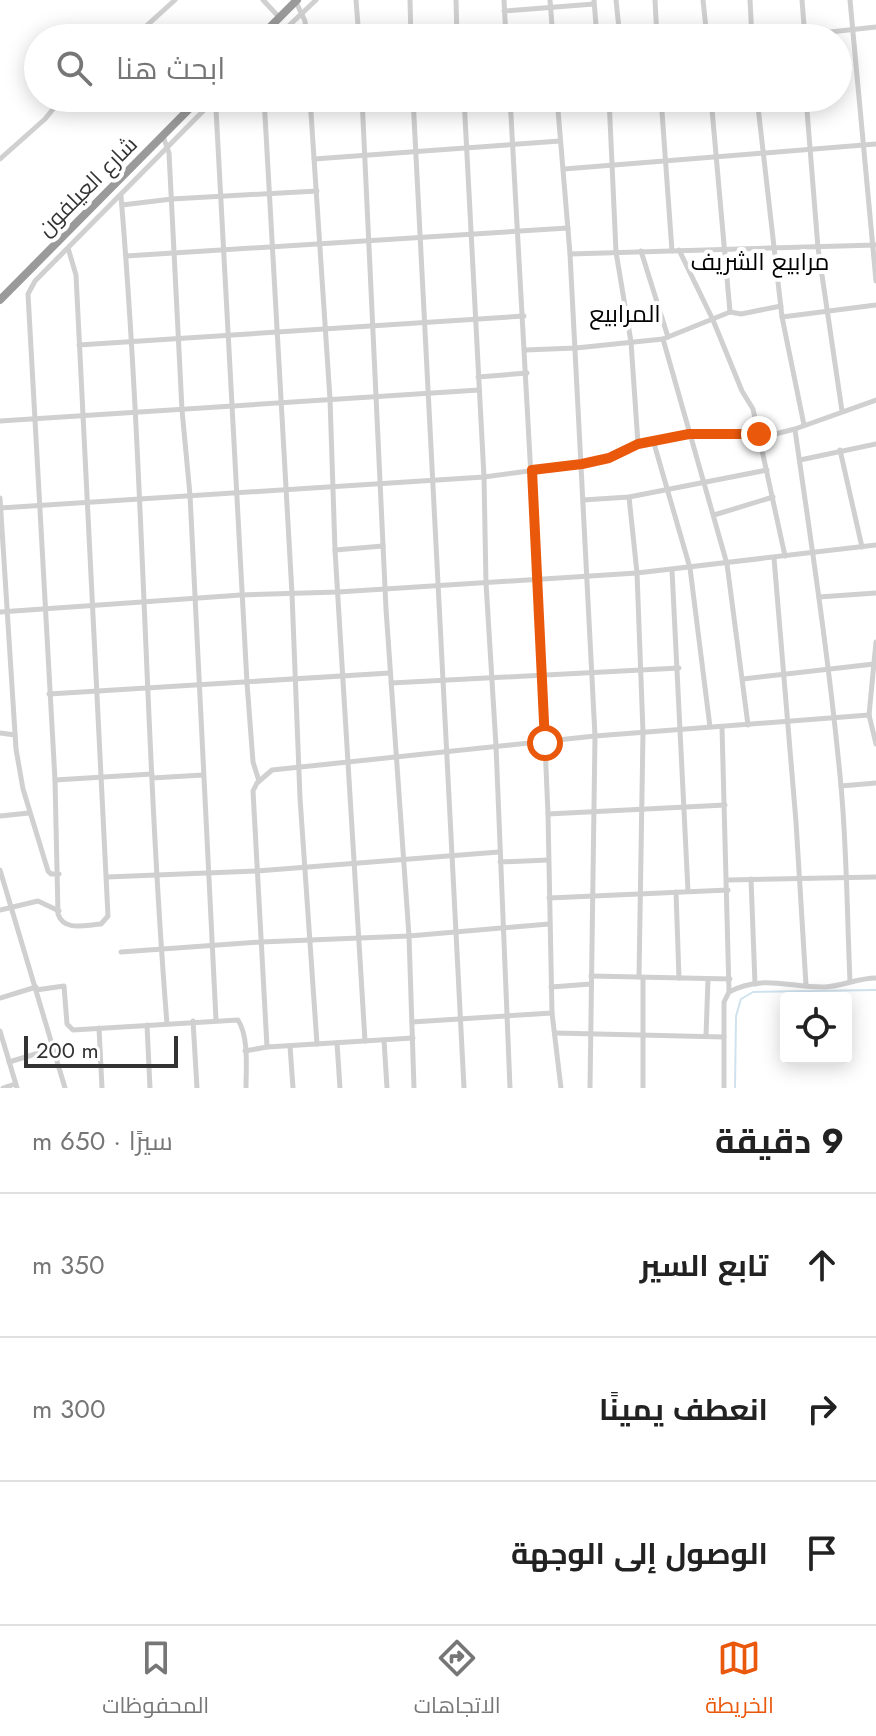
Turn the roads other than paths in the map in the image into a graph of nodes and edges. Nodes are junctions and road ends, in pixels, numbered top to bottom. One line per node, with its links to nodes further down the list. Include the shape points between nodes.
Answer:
1 (175, 0): 21 (street)
2 (263, 0): 20 (street)
3 (316, 0): 19 (street)
4 (356, 0): 25 (street)
5 (410, 0): 26 (street)
6 (456, 0): 27 (street)
7 (504, 0): 18 (street)
8 (550, 0): 17 (street)
9 (616, 0): 31 (street)
10 (655, 0): 32 (street)
11 (703, 0): 33 (street)
12 (750, 0): 34 (street)
13 (802, 0): 35 (street)
14 (850, 0): 37 (street)
15 (296, 1): 19 (street); 20 (highway)
16 (594, 2): 17 (street); 30 (street)
17 (551, 8): 18 (street); 29 (street)
18 (504, 11): 28 (street)
19 (302, 12): 23 (street); 24 (street)
20 (279, 18): 22 (highway)
21 (148, 24)
22 (273, 24)
23 (290, 24)
24 (304, 24)
25 (358, 24)
26 (411, 24)
27 (457, 24)
28 (505, 24)
29 (552, 24)
30 (596, 24)
31 (619, 24)
32 (656, 24)
33 (706, 24)
34 (751, 24)
35 (804, 24)
36 (876, 27): 37 (street)
37 (853, 28): 57 (street)
38 (51, 112): 66 (street)
39 (186, 112): 54 (highway, شارع العيلفون)
40 (201, 112): 59 (street)
41 (216, 112): 74 (street)
42 (265, 112): 72 (street)
43 (311, 112): 67 (street)
44 (363, 112): 65 (street)
45 (414, 112): 62 (street)
46 (465, 112): 60 (street)
47 (511, 112): 56 (street)
48 (558, 112): 55 (street)
49 (609, 112): 69 (street)
50 (662, 112): 68 (street)
51 (712, 112): 64 (street)
52 (758, 112): 63 (street)
53 (807, 112): 61 (street)
54 (162, 135): 59 (street); 97 (highway, شارع العيلفون)
55 (560, 141): 56 (street); 70 (street)
56 (513, 144): 60 (street); 78 (street)
57 (864, 144): 58 (street); 61 (street); 83 (street)
58 (876, 144)
59 (168, 146): 73 (street); 75 (street)
60 (468, 148): 62 (street); 79 (street)
61 (810, 149): 63 (street); 86 (street)
62 (417, 152): 65 (street); 80 (street)
63 (762, 154): 64 (street); 87 (street)
64 (715, 155): 68 (street); 89 (street)
65 (366, 157): 67 (street); 81 (street)
66 (0, 159)
67 (314, 159): 71 (street)
68 (665, 159): 69 (street); 88 (street)
69 (612, 164): 70 (street); 92 (street)
70 (564, 169): 77 (street)
71 (317, 191): 72 (street); 82 (street)
72 (269, 194): 74 (street); 84 (street)
73 (121, 195): 76 (street); 85 (street)
74 (220, 196): 75 (street); 90 (street)
75 (172, 199): 76 (street); 93 (street)
76 (122, 205): 95 (street)
77 (568, 228): 78 (street); 94 (street)
78 (518, 231): 79 (street); 102 (street)
79 (471, 234): 80 (street); 104 (street)
80 (422, 237): 81 (street); 106 (street)
81 (371, 240): 82 (street); 107 (street)
82 (321, 243): 84 (street); 108 (street)
83 (874, 245): 86 (street); 96 (street)
84 (272, 247): 90 (street); 109 (street)
85 (68, 248): 115 (street, via 76,275); 131 (street, via 28,294)
86 (818, 248): 87 (street); 100 (street)
87 (773, 249): 89 (street); 99 (street)
88 (676, 250): 89 (street); 91 (street); 105 (street)
89 (724, 250): 101 (street)
90 (224, 251): 93 (street); 110 (street)
91 (641, 251): 92 (street); 112 (street)
92 (616, 252): 94 (street); 114 (street)
93 (173, 254): 95 (street); 111 (street)
94 (570, 254): 116 (street)
95 (126, 256): 113 (street)
96 (876, 281)
97 (0, 300)
98 (876, 305): 100 (street)
99 (781, 306): 101 (street); 103 (street)
100 (828, 311): 103 (street); 128 (street)
101 (730, 312): 105 (street)
102 (524, 316): 104 (street); 117 (street)
103 (782, 317): 133 (street)
104 (475, 320): 106 (street); 119 (street)
105 (713, 320): 112 (street); 136 (street)
106 (425, 323): 107 (street); 121 (street)
107 (374, 327): 108 (street); 122 (street)
108 (325, 330): 109 (street); 123 (street)
109 (278, 333): 110 (street); 125 (street)
110 (227, 335): 111 (street); 126 (street)
111 (180, 338): 113 (street); 127 (street)
112 (665, 338): 114 (street); 135 (street)
113 (132, 341): 115 (street); 129 (street)
114 (631, 342): 116 (street); 138 (street)
115 (79, 345): 130 (street)
116 (576, 348): 117 (street); 142 (street)
117 (525, 350): 118 (street)
118 (527, 373): 119 (street); 143 (street)
119 (478, 377): 120 (street)
120 (479, 390): 121 (street); 145 (street)
121 (429, 395): 122 (street); 146 (street)
122 (377, 398): 123 (street); 148 (street)
123 (330, 399): 125 (street); 149 (street)
124 (876, 400): 128 (street)
125 (280, 405): 126 (street); 151 (street)
126 (231, 407): 127 (street); 152 (street)
127 (182, 410): 129 (street); 153 (street)
128 (842, 411): 133 (street)
129 (134, 413): 130 (street); 157 (street)
130 (82, 415): 131 (street); 159 (street)
131 (34, 419): 132 (street); 160 (street)
132 (0, 421)
133 (804, 426): 134 (street)
134 (795, 429): 136 (street); 141 (street)
135 (689, 434): 136 (street); 137 (street); 147 (street)
136 (759, 434): 144 (street)
137 (653, 440): 138 (street); 150 (street)
138 (638, 444): 142 (street)
139 (876, 444): 140 (street)
140 (840, 450): 141 (street); 165 (street)
141 (800, 460): 167 (street)
142 (582, 464): 143 (street); 158 (street)
143 (532, 470): 145 (street); 175 (street)
144 (767, 470): 147 (street); 155 (street)
145 (484, 477): 146 (street); 176 (street)
146 (432, 481): 148 (street); 177 (street)
147 (704, 482): 150 (street); 162 (street)
148 (381, 484): 149 (street); 164 (street)
149 (333, 487): 151 (street); 166 (street)
150 (665, 489): 154 (street); 171 (street)
151 (285, 490): 152 (street); 181 (street)
152 (236, 494): 153 (street); 182 (street)
153 (190, 495): 157 (street); 184 (street)
154 (629, 497): 158 (street); 173 (street)
155 (773, 497): 162 (street); 168 (street)
156 (0, 498): 161 (street)
157 (139, 499): 159 (street); 185 (street)
158 (582, 500): 174 (street)
159 (88, 501): 160 (street); 186 (street)
160 (39, 505): 161 (street); 187 (street)
161 (0, 508): 188 (street)
162 (714, 515): 170 (street)
163 (876, 545): 165 (street)
164 (383, 546): 166 (street); 178 (street)
165 (862, 547): 167 (street)
166 (335, 550): 179 (street)
167 (815, 553): 168 (street); 183 (street)
168 (785, 556): 169 (street)
169 (774, 558): 170 (street); 196 (street)
170 (727, 564): 171 (street); 201 (street)
171 (690, 568): 172 (street); 214 (street)
172 (672, 570): 173 (street); 191 (street)
173 (637, 573): 174 (street); 192 (street)
174 (587, 575): 175 (street); 194 (street)
175 (537, 578): 176 (street); 197 (street)
176 (486, 583): 177 (street); 199 (street)
177 (437, 586): 178 (street); 202 (street)
178 (385, 589): 179 (street); 195 (street)
179 (338, 592): 181 (street); 198 (street)
180 (876, 593): 183 (street)
181 (292, 594): 182 (street); 200 (street)
182 (241, 595): 184 (street); 203 (street)
183 (819, 597): 193 (street)
184 (195, 599): 185 (street); 205 (street)
185 (144, 603): 186 (street); 207 (street)
186 (92, 607): 187 (street); 208 (street)
187 (45, 609): 188 (street); 209 (street)
188 (3, 612): 219 (street)
189 (876, 642): 190 (street)
190 (874, 664): 193 (street); 206 (street)
191 (679, 668): 192 (street); 216 (street)
192 (640, 669): 194 (street); 217 (street)
193 (829, 669): 196 (street); 211 (street)
194 (591, 671): 197 (street); 220 (street)
195 (390, 673): 198 (street); 204 (street)
196 (783, 674): 201 (street); 212 (street)
197 (542, 675): 199 (street); 221 (street)
198 (342, 676): 200 (street); 226 (street)
199 (490, 678): 202 (street); 223 (street)
200 (295, 679): 203 (street); 227 (street)
201 (743, 679): 213 (street)
202 (441, 680): 204 (street); 224 (street)
203 (247, 683): 205 (street); 232 (street)
204 (391, 683): 225 (street)
205 (200, 686): 207 (street); 228 (street)
206 (874, 687): 210 (street)
207 (146, 688): 208 (street); 229 (street)
208 (97, 692): 209 (street); 230 (street)
209 (49, 694): 231 (street)
210 (869, 715): 211 (street); 222 (street)
211 (833, 717): 212 (street); 234 (street)
212 (788, 722): 213 (street); 257 (street)
213 (748, 725): 215 (street)
214 (710, 727): 215 (street); 216 (street)
215 (722, 727): 235 (street)
216 (681, 730): 217 (street); 236 (street)
217 (643, 732): 220 (street); 237 (street)
218 (0, 733): 219 (street)
219 (15, 735): 239 (street)
220 (595, 736): 221 (street); 238 (street)
221 (545, 743): 223 (street); 240 (street)
222 (876, 744)
223 (496, 746): 224 (street); 242 (street)
224 (446, 751): 225 (street); 243 (street)
225 (396, 756): 226 (street); 244 (street)
226 (347, 761): 227 (street); 247 (street)
227 (299, 765): 232 (street, via 272,770); 248 (street)
228 (203, 775): 229 (street); 251 (street)
229 (152, 776): 230 (street); 253 (street)
230 (102, 777): 231 (street); 254 (street)
231 (55, 780): 252 (street)
232 (259, 781): 250 (street, via 253,791)
233 (876, 783): 234 (street)
234 (841, 786): 258 (street)
235 (725, 805): 236 (street); 259 (street)
236 (682, 807): 237 (street); 261 (street)
237 (642, 808): 238 (street); 263 (street)
238 (596, 810): 240 (street); 264 (street)
239 (29, 813): 241 (street); 252 (street, via 48,871)
240 (548, 814): 245 (street)
241 (0, 816)
242 (499, 852): 243 (street); 246 (street)
243 (451, 856): 244 (street); 271 (street)
244 (403, 860): 247 (street); 272 (street)
245 (548, 860): 246 (street); 265 (street)
246 (500, 862): 270 (street)
247 (354, 864): 248 (street); 273 (street)
248 (304, 866): 250 (street); 274 (street)
249 (0, 870): 266 (street)
250 (257, 871): 251 (street); 275 (street)
251 (210, 872): 253 (street); 276 (street)
252 (59, 874): 268 (street)
253 (157, 875): 254 (street); 277 (street)
254 (107, 877): 268 (street, via 105,922 67,926)
255 (876, 877): 258 (street)
256 (751, 879): 257 (street); 259 (street); 287 (street)
257 (799, 879): 258 (street); 288 (street)
258 (848, 879): 285 (street)
259 (728, 880): 260 (street)
260 (728, 890): 261 (street); 284 (street)
261 (688, 891): 262 (street)
262 (676, 892): 263 (street); 281 (street)
263 (640, 893): 264 (street); 280 (street)
264 (593, 897): 265 (street); 279 (street)
265 (549, 898): 269 (street)
266 (11, 907): 267 (street); 268 (street, via 38,901); 290 (street)
267 (0, 910)
268 (59, 911)
269 (549, 924): 270 (street); 289 (street)
270 (502, 929): 271 (street); 294 (street)
271 (456, 933): 272 (street); 295 (street)
272 (409, 936): 273 (street); 298 (street)
273 (358, 937): 274 (street); 310 (street)
274 (311, 940): 275 (street); 312 (street)
275 (261, 942): 276 (street); 314 (street)
276 (211, 945): 277 (street); 296 (street)
277 (161, 950): 278 (street); 299 (street)
278 (121, 952)
279 (591, 976): 280 (street); 286 (street)
280 (641, 977): 281 (street); 305 (street)
281 (679, 978): 283 (street)
282 (876, 978): 285 (street)
283 (708, 979): 284 (street); 306 (street)
284 (730, 979): 291 (street)
285 (850, 981): 288 (street)
286 (591, 984): 289 (street); 304 (street)
287 (755, 984): 288 (street); 291 (street)
288 (806, 985)
289 (551, 987): 293 (street)
290 (36, 989): 292 (street); 301 (street, via 63,985 70,1029); 315 (street)
291 (729, 992): 307 (street)
292 (0, 998)
293 (552, 1013): 294 (street); 303 (street)
294 (508, 1015): 295 (street); 330 (street)
295 (460, 1019): 298 (street); 329 (street)
296 (216, 1020): 297 (street); 316 (street, via 240,1022)
297 (193, 1021): 299 (street); 323 (street)
298 (412, 1022): 308 (street)
299 (167, 1024): 300 (street)
300 (147, 1025): 301 (street); 322 (street)
301 (99, 1028): 321 (street)
302 (0, 1031): 317 (street)
303 (555, 1033): 304 (street); 331 (street)
304 (591, 1033): 305 (street); 332 (street)
305 (642, 1034): 306 (street); 333 (street)
306 (706, 1036): 307 (street)
307 (724, 1037): 334 (street)
308 (413, 1038): 309 (street); 328 (street)
309 (384, 1040): 310 (street); 327 (street)
310 (365, 1041): 311 (street)
311 (337, 1043): 312 (street); 326 (street)
312 (317, 1044): 313 (street)
313 (290, 1046): 314 (street); 325 (street)
314 (267, 1047): 316 (street)
315 (52, 1049): 317 (street); 320 (street)
316 (245, 1051): 324 (street)
317 (9, 1062): 318 (street)
318 (16, 1086): 319 (street)
319 (3, 1088)
320 (65, 1088)
321 (102, 1088)
322 (150, 1088)
323 (197, 1088)
324 (246, 1088)
325 (293, 1088)
326 (340, 1088)
327 (387, 1088)
328 (414, 1088)
329 (464, 1088)
330 (510, 1088)
331 (561, 1088)
332 (590, 1088)
333 (643, 1088)
334 (724, 1088)

